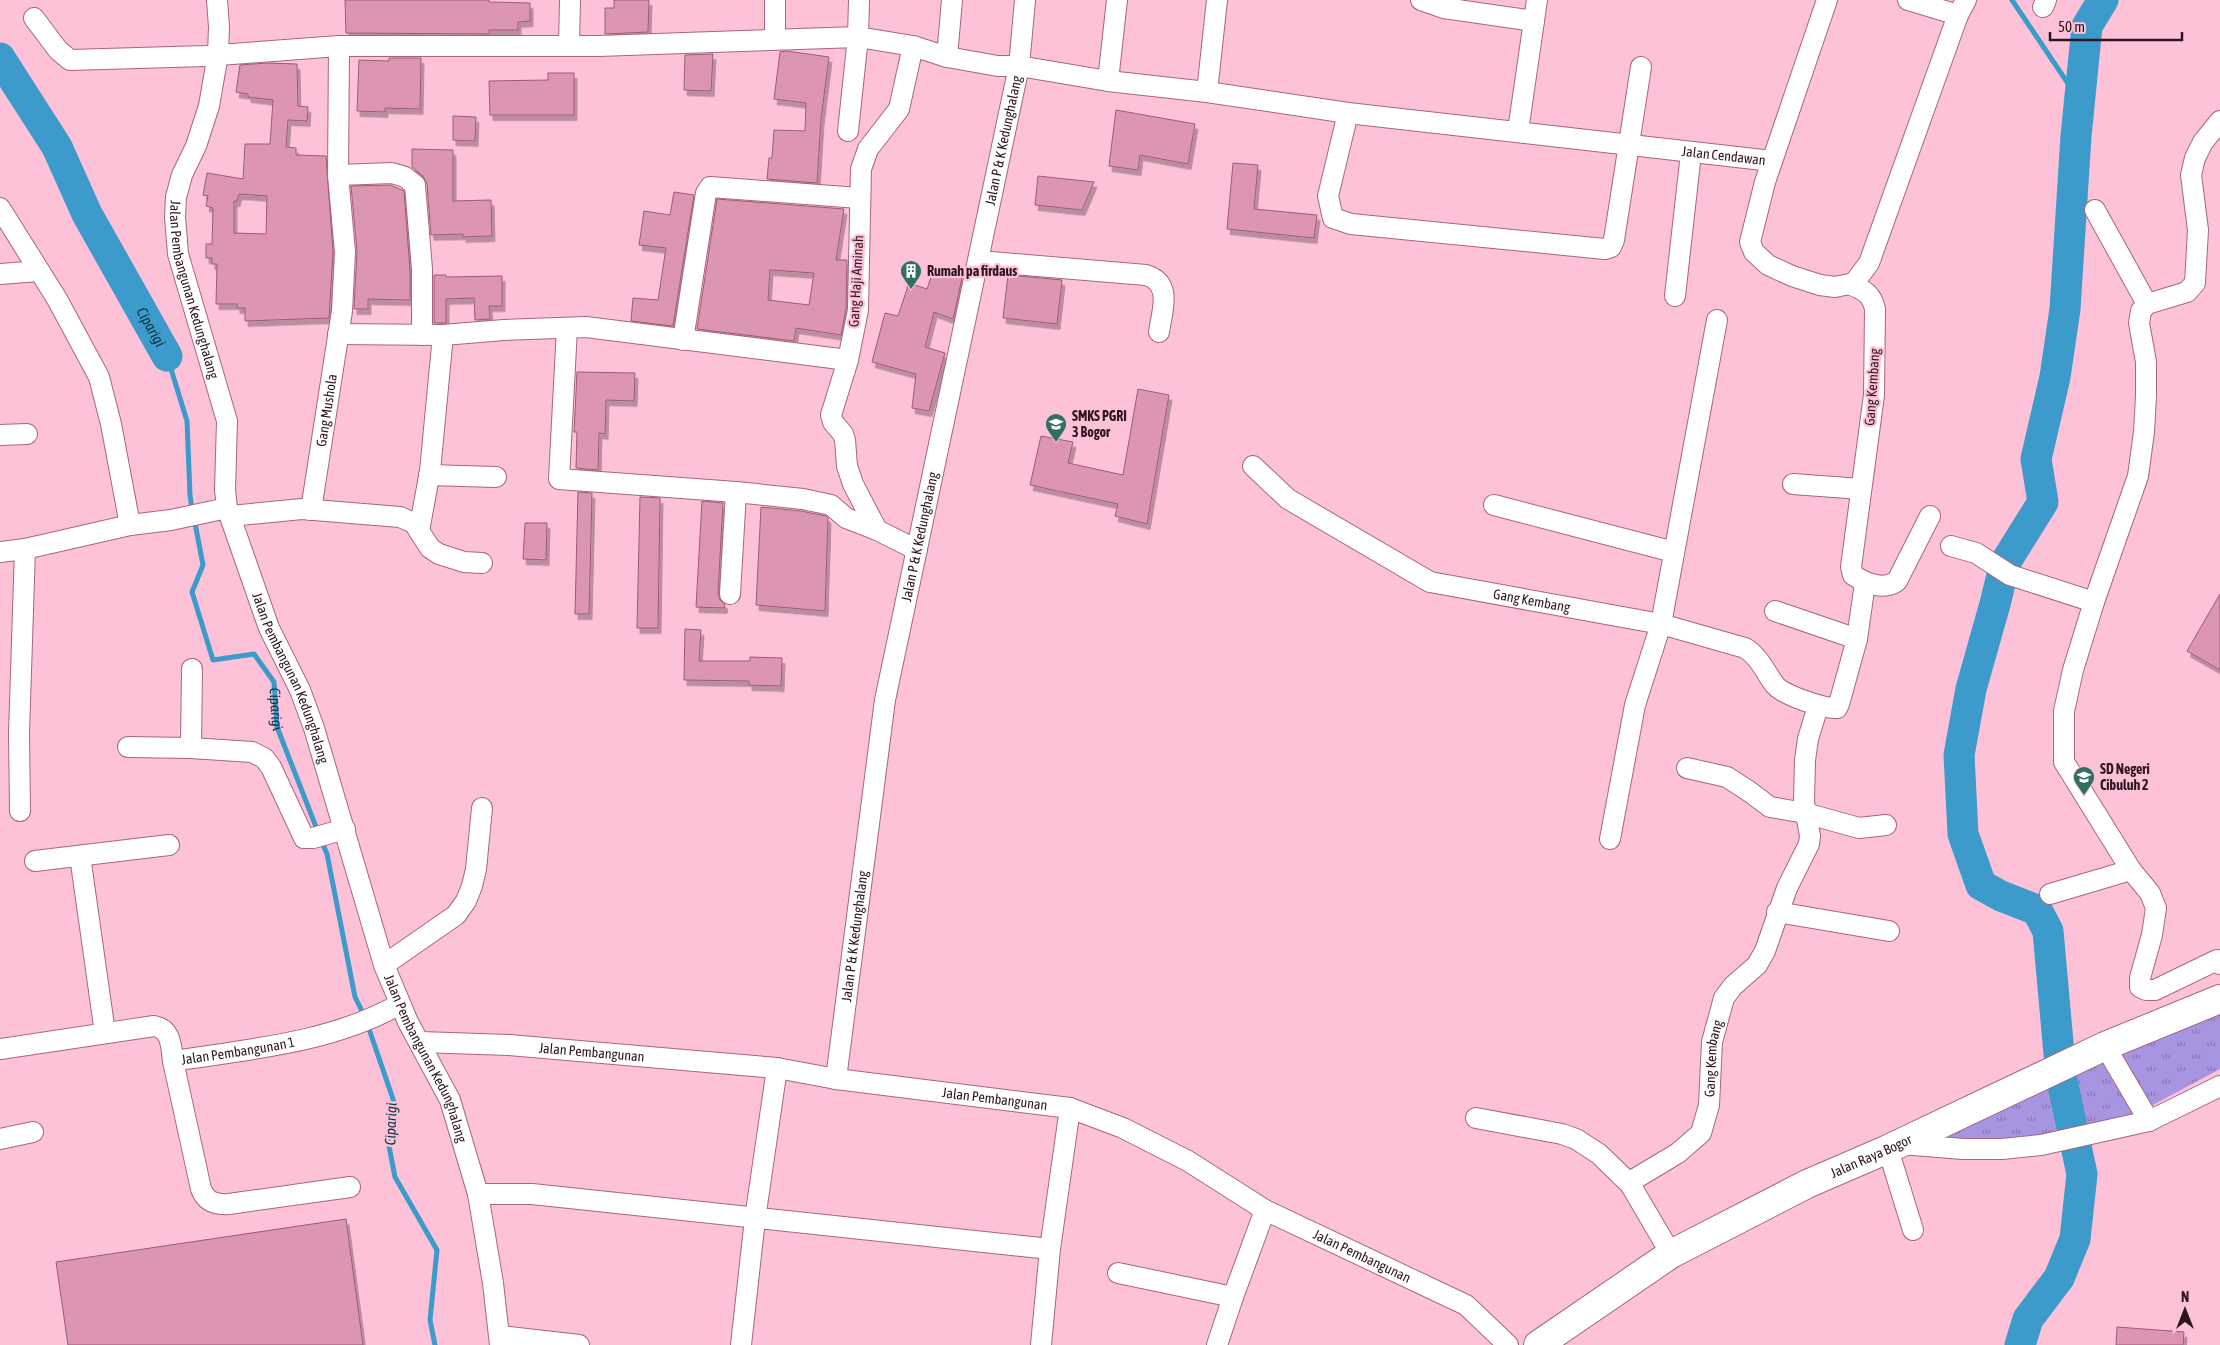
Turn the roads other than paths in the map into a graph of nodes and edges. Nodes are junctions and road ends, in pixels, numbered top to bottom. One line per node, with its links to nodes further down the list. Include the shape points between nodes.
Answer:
1 (217, 0): 22 (street, Jalan Pembangunan Kedunghalang)
2 (570, 0): 19 (street)
3 (775, 0): 18 (street)
4 (859, 0): 17 (street)
5 (952, 0): 23 (street)
6 (1025, 0): 24 (street, Jalan P & K Kedunghalang)
7 (1117, 0): 26 (street)
8 (1217, 0): 27 (street)
9 (1421, 0): 13 (street)
10 (1537, 0): 16 (street)
11 (1827, 0): 34 (street)
12 (1908, 0): 14 (street)
13 (1444, 4): 16 (street)
14 (1962, 7): 42 (street, via 1869,263)
15 (34, 18): 22 (street, Jalan Cendawan, via 58,50 70,60)
16 (1534, 21): 31 (street)
17 (858, 38): 18 (street, Jalan Cendawan); 21 (street, Jalan Cendawan); 30 (street)
18 (775, 39): 19 (street, Jalan Cendawan)
19 (569, 45): 20 (street, Jalan Cendawan)
20 (340, 46): 22 (street, Jalan Cendawan); 35 (street, Gang Mushola)
21 (913, 46): 23 (street, Jalan Cendawan); 36 (street, Gang Haji Aminah, via 899,108 865,156)
22 (218, 54): 63 (street, Jalan Pembangunan Kedunghalang, via 206,118 182,176 175,217 178,254 227,421)
23 (947, 57): 24 (street, Jalan Cendawan, via 998,66)
24 (1019, 66): 26 (street, Jalan Cendawan); 39 (street, Jalan P & K Kedunghalang)
25 (1641, 66): 32 (street)
26 (1108, 82): 27 (street, Jalan Cendawan)
27 (1207, 92): 28 (street, Jalan Cendawan)
28 (1348, 113): 31 (street, Jalan Cendawan); 32 (street, via 1328,204 1333,218 1351,224 1605,249 1614,240)
29 (2220, 121): 44 (street, via 2203,142 2191,175 2198,230 2195,283 2187,292)
30 (848, 131)
31 (1518, 131): 32 (street, Jalan Cendawan)
32 (1628, 144): 33 (street, Jalan Cendawan)
33 (1691, 153): 34 (street, Jalan Cendawan); 43 (street)
34 (1772, 161): 42 (street, Jalan Cendawan, via 1752,232 1752,248 1768,265 1792,276 1820,285)
35 (338, 175): 48 (street, Gang Mushola, via 345,252); 49 (street, via 392,173 415,185 422,268)
36 (859, 198): 51 (street, via 710,187 706,193); 52 (street, Gang Haji Aminah, via 858,310)
37 (0, 208): 40 (street)
38 (2095, 210): 44 (street)
39 (979, 261): 47 (street, via 1156,278 1163,291); 70 (street, Jalan P & K Kedunghalang)
40 (39, 271): 41 (street); 65 (street, via 99,377)
41 (0, 274)
42 (1851, 285): 59 (street, Gang Kembang, via 1873,298 1875,309 1874,395)
43 (1674, 296)
44 (2147, 304): 76 (street, via 2141,311 2139,323 2146,362 2146,396 2138,476)
45 (1717, 320): 72 (street)
46 (567, 328): 50 (street); 51 (street, via 586,327); 60 (street, via 559,479)
47 (1159, 332)
48 (338, 334): 49 (street); 62 (street, Gang Mushola)
49 (422, 335): 50 (street)
50 (443, 335): 56 (street)
51 (683, 340): 52 (street)
52 (848, 360): 67 (street, Gang Haji Aminah, via 832,419 845,440 852,484)
53 (27, 434): 54 (street)
54 (0, 435)
55 (1253, 466): 78 (street, Gang Kembang, via 1288,499 1430,582)
56 (429, 475): 57 (street); 66 (street)
57 (496, 477)
58 (1793, 484): 59 (street)
59 (1861, 489): 74 (street, Gang Kembang, via 1851,567 1853,575)
60 (736, 492): 67 (street, via 831,505 846,518); 75 (street)
61 (1494, 505): 72 (street)
62 (311, 510): 63 (street); 66 (street, via 400,517 414,523)
63 (224, 511): 65 (street); 89 (street, Jalan Pembangunan Kedunghalang, via 269,628 300,690 314,728)
64 (1930, 516): 74 (street, via 1897,581 1891,585)
65 (130, 525): 69 (street)
66 (419, 530): 73 (street, via 430,548 439,554 464,562)
67 (877, 530): 70 (street)
68 (1951, 546): 76 (street, via 1976,553 2010,575)
69 (25, 549): 71 (street); 86 (street)
70 (917, 550): 108 (street, Jalan P & K Kedunghalang, via 885,700)
71 (0, 552)
72 (1674, 552): 78 (street)
73 (482, 563)
74 (1865, 583): 79 (street)
75 (730, 594)
76 (2094, 602): 94 (street, via 2064,711 2064,762)
77 (1775, 611): 79 (street)
78 (1661, 624): 81 (street, Gang Kembang, via 1753,652 1776,686); 90 (street, via 1635,705)
79 (1857, 639): 81 (street, via 1837,708)
80 (192, 669): 83 (street)
81 (1818, 706): 87 (street, Gang Kembang, via 1805,760)
82 (128, 747): 83 (street)
83 (191, 748): 89 (street, via 252,752 264,758 304,838)
84 (1687, 768): 87 (street, via 1726,777 1770,807)
85 (482, 808): 99 (street, via 476,868 466,900 456,915)
86 (20, 811)
87 (1805, 813): 88 (street, via 1859,828); 96 (street, Gang Kembang, via 1809,844)
88 (1886, 825)
89 (341, 830): 99 (street, Jalan Pembangunan Kedunghalang)
90 (1610, 839)
91 (169, 845): 92 (street)
92 (80, 856): 93 (street); 102 (street)
93 (35, 862)
94 (2131, 870): 95 (street); 98 (street, via 2150,893 2156,908 2140,986 2155,990 2217,960)
95 (2050, 894)
96 (1777, 912): 97 (street); 116 (street, Gang Kembang, via 1765,951 1757,965 1724,998 1712,1042 1709,1105 1701,1133 1678,1153)
97 (1889, 931)
98 (2220, 964)
99 (384, 965): 101 (street, Jalan Pembangunan Kedunghalang)
100 (2218, 1002): 105 (highway, Jalan Raya Bogor)
101 (400, 1004): 103 (street, Jalan Pembangunan Kedunghalang); 106 (street, Jalan Pembangunan 1, via 375,1018 303,1041)
102 (105, 1033): 104 (street, Jalan Pembangunan 1); 106 (street, Jalan Pembangunan 1, via 144,1026 162,1027 167,1032)
103 (420, 1042): 107 (street, Jalan Pembangunan, via 509,1045); 118 (street, Jalan Pembangunan Kedunghalang, via 450,1100)
104 (0, 1049)
105 (2099, 1049): 112 (street); 115 (highway, Jalan Raya Bogor)
106 (173, 1062): 117 (street, via 201,1190 208,1200 229,1204)
107 (777, 1068): 108 (street, Jalan Pembangunan); 120 (street)
108 (836, 1079): 110 (street, Jalan Pembangunan)
109 (2220, 1086): 112 (street)
110 (1070, 1108): 119 (street, Jalan Pembangunan, via 1123,1128 1180,1157); 122 (street)
111 (1476, 1118): 116 (street, via 1576,1139 1599,1154)
112 (2148, 1121): 115 (street, via 2041,1145 2002,1149)
113 (33, 1132): 114 (street)
114 (0, 1138)
115 (1893, 1146): 121 (street); 123 (highway, Jalan Raya Bogor, via 1807,1184)
116 (1630, 1184): 123 (street)
117 (350, 1187)
118 (478, 1194): 120 (street, via 532,1194); 126 (street, Jalan Pembangunan Kedunghalang)
119 (1265, 1210): 125 (street); 131 (street, Jalan Pembangunan, via 1466,1305)
120 (755, 1219): 122 (street); 128 (street)
121 (1913, 1230)
122 (1050, 1249): 129 (street)
123 (1671, 1254): 132 (highway, Jalan Raya Bogor)
124 (1118, 1273): 125 (street)
125 (1232, 1297): 130 (street)
126 (500, 1341): 127 (street)
127 (579, 1345)
128 (741, 1345)
129 (1042, 1345)
130 (1217, 1345)
131 (1508, 1345)
132 (1538, 1345)

